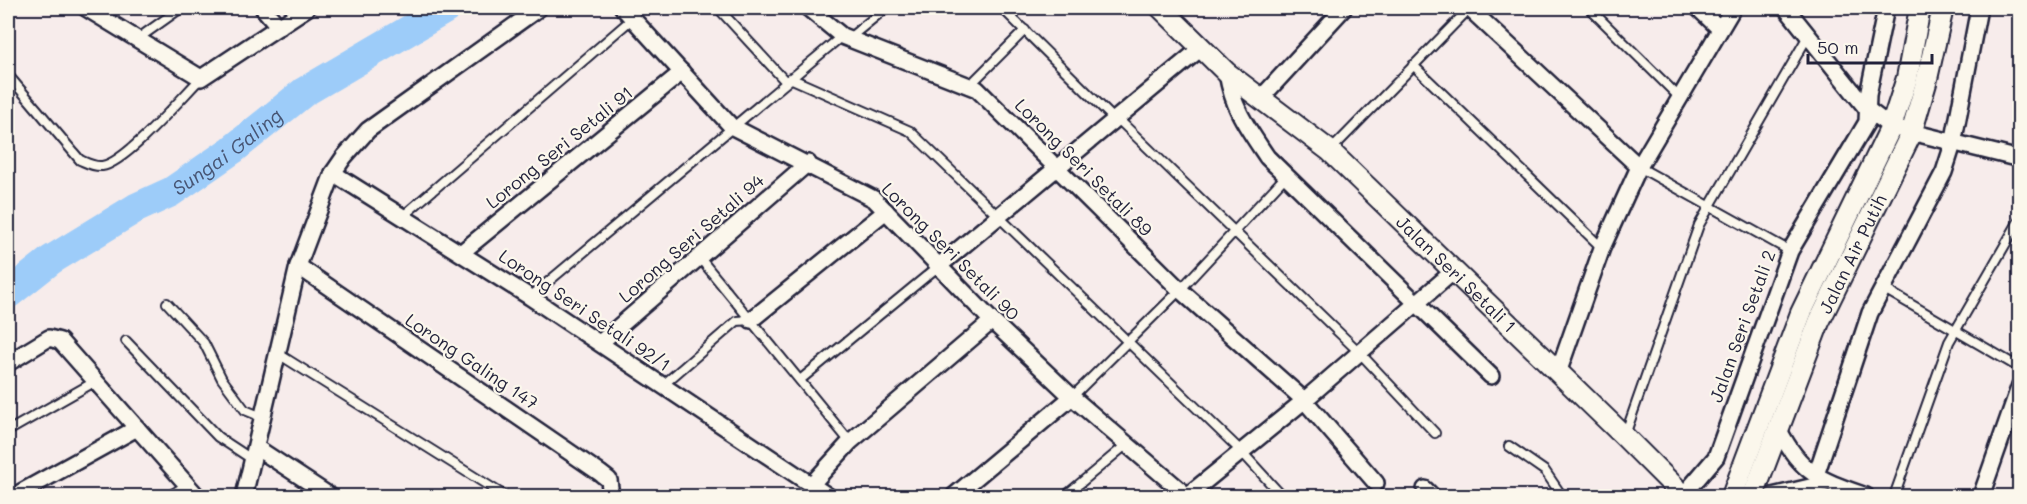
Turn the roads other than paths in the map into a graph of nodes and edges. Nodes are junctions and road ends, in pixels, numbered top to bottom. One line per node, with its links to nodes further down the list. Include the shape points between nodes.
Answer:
1 (86, 8): 27 (street)
2 (181, 8): 27 (lane)
3 (263, 8): 22 (street)
4 (307, 8): 22 (street)
5 (539, 8): 49 (street, via 368,130)
6 (718, 8): 34 (lane)
7 (808, 8): 26 (street, Lorong Seri Setali 89)
8 (886, 8): 26 (lane)
9 (1002, 8): 24 (lane)
10 (1161, 8): 28 (street, Jalan Seri Setali 1)
11 (1344, 8): 37 (street)
12 (1469, 8): 29 (lane); 47 (street)
13 (1589, 8): 36 (lane)
14 (1698, 8): 23 (street)
15 (1733, 8): 23 (street)
16 (1886, 8): 38 (street, Jalan Seri Setali 2)
17 (1920, 8): 41 (street, Jalan Air Putih, via 1907,78)
18 (1942, 8): 42 (street, Jalan Air Putih)
19 (1979, 8): 43 (street)
20 (1791, 11): 25 (street)
21 (628, 13): 30 (street, Lorong Seri Setali 90); 53 (lane)
22 (279, 27): 33 (street)
23 (1719, 28): 36 (street)
24 (1024, 30): 35 (lane); 39 (lane)
25 (1809, 36): 38 (street); 51 (lane)
26 (845, 38): 34 (lane); 35 (street, Lorong Seri Setali 89)
27 (136, 40): 33 (street)
28 (1201, 48): 31 (street, Jalan Seri Setali 1); 39 (street)
29 (1413, 65): 44 (lane); 57 (lane)
30 (681, 72): 40 (street, Lorong Seri Setali 90); 59 (street, Lorong Seri Setali 91)
31 (1227, 73): 37 (street, Jalan Seri Setali 1); 50 (street, via 1231,98 1240,117)
32 (8, 75): 33 (lane, via 80,160 104,166 132,148)
33 (201, 78)
34 (788, 80): 40 (lane); 54 (lane, via 910,131)
35 (970, 85): 48 (street, Lorong Seri Setali 89)
36 (1679, 97): 47 (street)
37 (1261, 98): 44 (street, Jalan Seri Setali 1)
38 (1867, 109): 41 (street); 58 (street, Jalan Seri Setali 2, via 1867,122)
39 (1116, 119): 48 (street); 56 (lane)
40 (731, 126): 46 (street, Lorong Seri Setali 90); 66 (lane)
41 (1891, 128): 42 (street); 116 (street, Jalan Air Putih, via 1801,313)
42 (1911, 134): 43 (street); 89 (street, Jalan Air Putih, via 1819,322)
43 (1953, 144): 45 (street); 64 (street, via 1944,172)
44 (1330, 151): 63 (street, Jalan Seri Setali 1)
45 (2019, 159)
46 (808, 163): 52 (street, Lorong Seri Setali 90, via 865,192); 60 (street, Lorong Seri Setali 94)
47 (1639, 167): 51 (lane); 57 (street)
48 (1058, 169): 54 (street); 65 (street, Lorong Seri Setali 89)
49 (333, 173): 53 (street, Lorong Seri Setali 92/1); 62 (street)
50 (1285, 177): 56 (lane); 68 (street)
51 (1709, 207): 58 (lane); 92 (lane, via 1693,239)
52 (886, 211): 61 (street, Lorong Seri Setali 90); 69 (street)
53 (403, 216): 59 (street, Lorong Seri Setali 92/1)
54 (999, 216): 61 (street); 73 (lane)
55 (2019, 219): 71 (lane)
56 (1232, 231): 65 (lane); 75 (lane)
57 (1602, 248): 79 (street)
58 (1790, 251): 103 (street, Jalan Seri Setali 2, via 1716,457)
59 (462, 252): 66 (street, Lorong Seri Setali 92/1)
60 (699, 257): 69 (lane); 74 (street, Lorong Seri Setali 94)
61 (940, 265): 70 (street, Lorong Seri Setali 90); 81 (lane)
62 (298, 266): 76 (street); 109 (street, Lorong Galing 147, via 600,473 609,480)
63 (1455, 270): 68 (street); 79 (street, Jalan Seri Setali 1)
64 (1881, 287): 71 (lane); 100 (street, via 1869,313)
65 (1180, 290): 73 (lane); 86 (street, Lorong Seri Setali 89)
66 (530, 297): 74 (street, Lorong Seri Setali 92/1)
67 (167, 303): 87 (lane, via 204,343 245,410)
68 (1416, 304): 75 (street); 80 (street)
69 (751, 320): 81 (lane); 83 (lane, via 737,321)
70 (992, 321): 85 (street, Lorong Seri Setali 90); 93 (street)
71 (1954, 330): 78 (lane); 120 (lane)
72 (126, 341): 97 (lane, via 218,437)
73 (1127, 342): 85 (lane); 96 (lane)
74 (600, 343): 83 (street, Lorong Seri Setali 92/1)
75 (1358, 351): 86 (street); 91 (lane)
76 (277, 353): 87 (street); 108 (lane)
77 (8, 363): 82 (street, via 49,338 55,339)
78 (2019, 368)
79 (1558, 373): 92 (street, Jalan Seri Setali 1)
80 (1491, 376)
81 (800, 380): 93 (lane)
82 (96, 381): 88 (street); 90 (lane)
83 (663, 385): 99 (street, Lorong Seri Setali 92/1)
84 (2019, 385): 121 (street)
85 (1071, 397): 94 (street, Lorong Seri Setali 90); 111 (street)
86 (1304, 400): 96 (street); 98 (street, Lorong Seri Setali 89)
87 (262, 417): 97 (street)
88 (137, 429): 102 (street); 104 (street)
89 (1779, 430): 100 (street); 117 (street, Jalan Air Putih)
90 (8, 431)
91 (1435, 433)
92 (1624, 436): 103 (street, Jalan Seri Setali 1)
93 (850, 441): 99 (street)
94 (1127, 444): 112 (lane); 113 (street, Lorong Seri Setali 90)
95 (1509, 446): 115 (lane, via 1545,471)
96 (1241, 451): 113 (street); 114 (lane)
97 (256, 454): 106 (street); 107 (street)
98 (1376, 483)
99 (811, 485): 110 (street, Lorong Seri Setali 92/1)
100 (1815, 485): 118 (street); 119 (street)
101 (8, 491): 104 (street)
102 (192, 491): 105 (lane)
103 (1685, 493)
104 (13, 496)
105 (169, 496)
106 (244, 496)
107 (330, 496)
108 (505, 496)
109 (611, 496)
110 (828, 496)
111 (954, 496)
112 (1065, 496)
113 (1187, 496)
114 (1282, 496)
115 (1562, 496)
116 (1731, 496)
117 (1753, 496)
118 (1772, 496)
119 (1866, 496)
120 (1894, 496)
121 (1981, 496)

